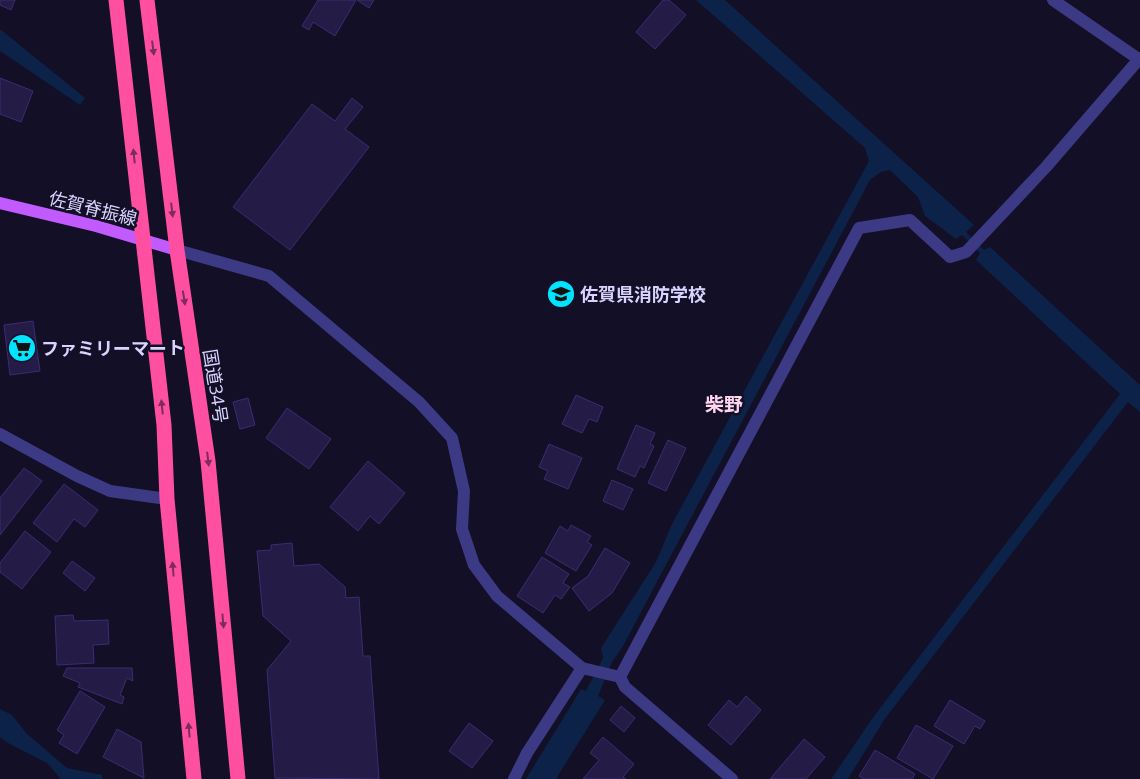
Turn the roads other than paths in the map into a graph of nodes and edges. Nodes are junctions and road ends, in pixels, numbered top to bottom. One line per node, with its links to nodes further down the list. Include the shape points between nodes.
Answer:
1 (116, 0): 6 (highway, one-way to 1)
2 (147, 0): 7 (highway, 国道34号, one-way to 7)
3 (1053, 0): 4 (street)
4 (1140, 59): 11 (street, via 1046,167 966,252 950,257 910,220 859,228)
5 (0, 204): 6 (main road, 佐賀脊振線)
6 (142, 239): 7 (main road, 佐賀脊振線); 9 (highway, one-way to 6, via 164,425)
7 (177, 250): 10 (street, via 269,276 419,402 452,438 464,492 462,529 474,565 496,596); 13 (highway, 国道34号, one-way to 13, via 208,461)
8 (0, 434): 9 (street, via 110,491)
9 (167, 499): 12 (highway, one-way to 9)
10 (586, 669): 11 (street); 14 (street, via 527,753)
11 (614, 676): 15 (street)
12 (194, 779)
13 (238, 779)
14 (514, 779)
15 (732, 779)

